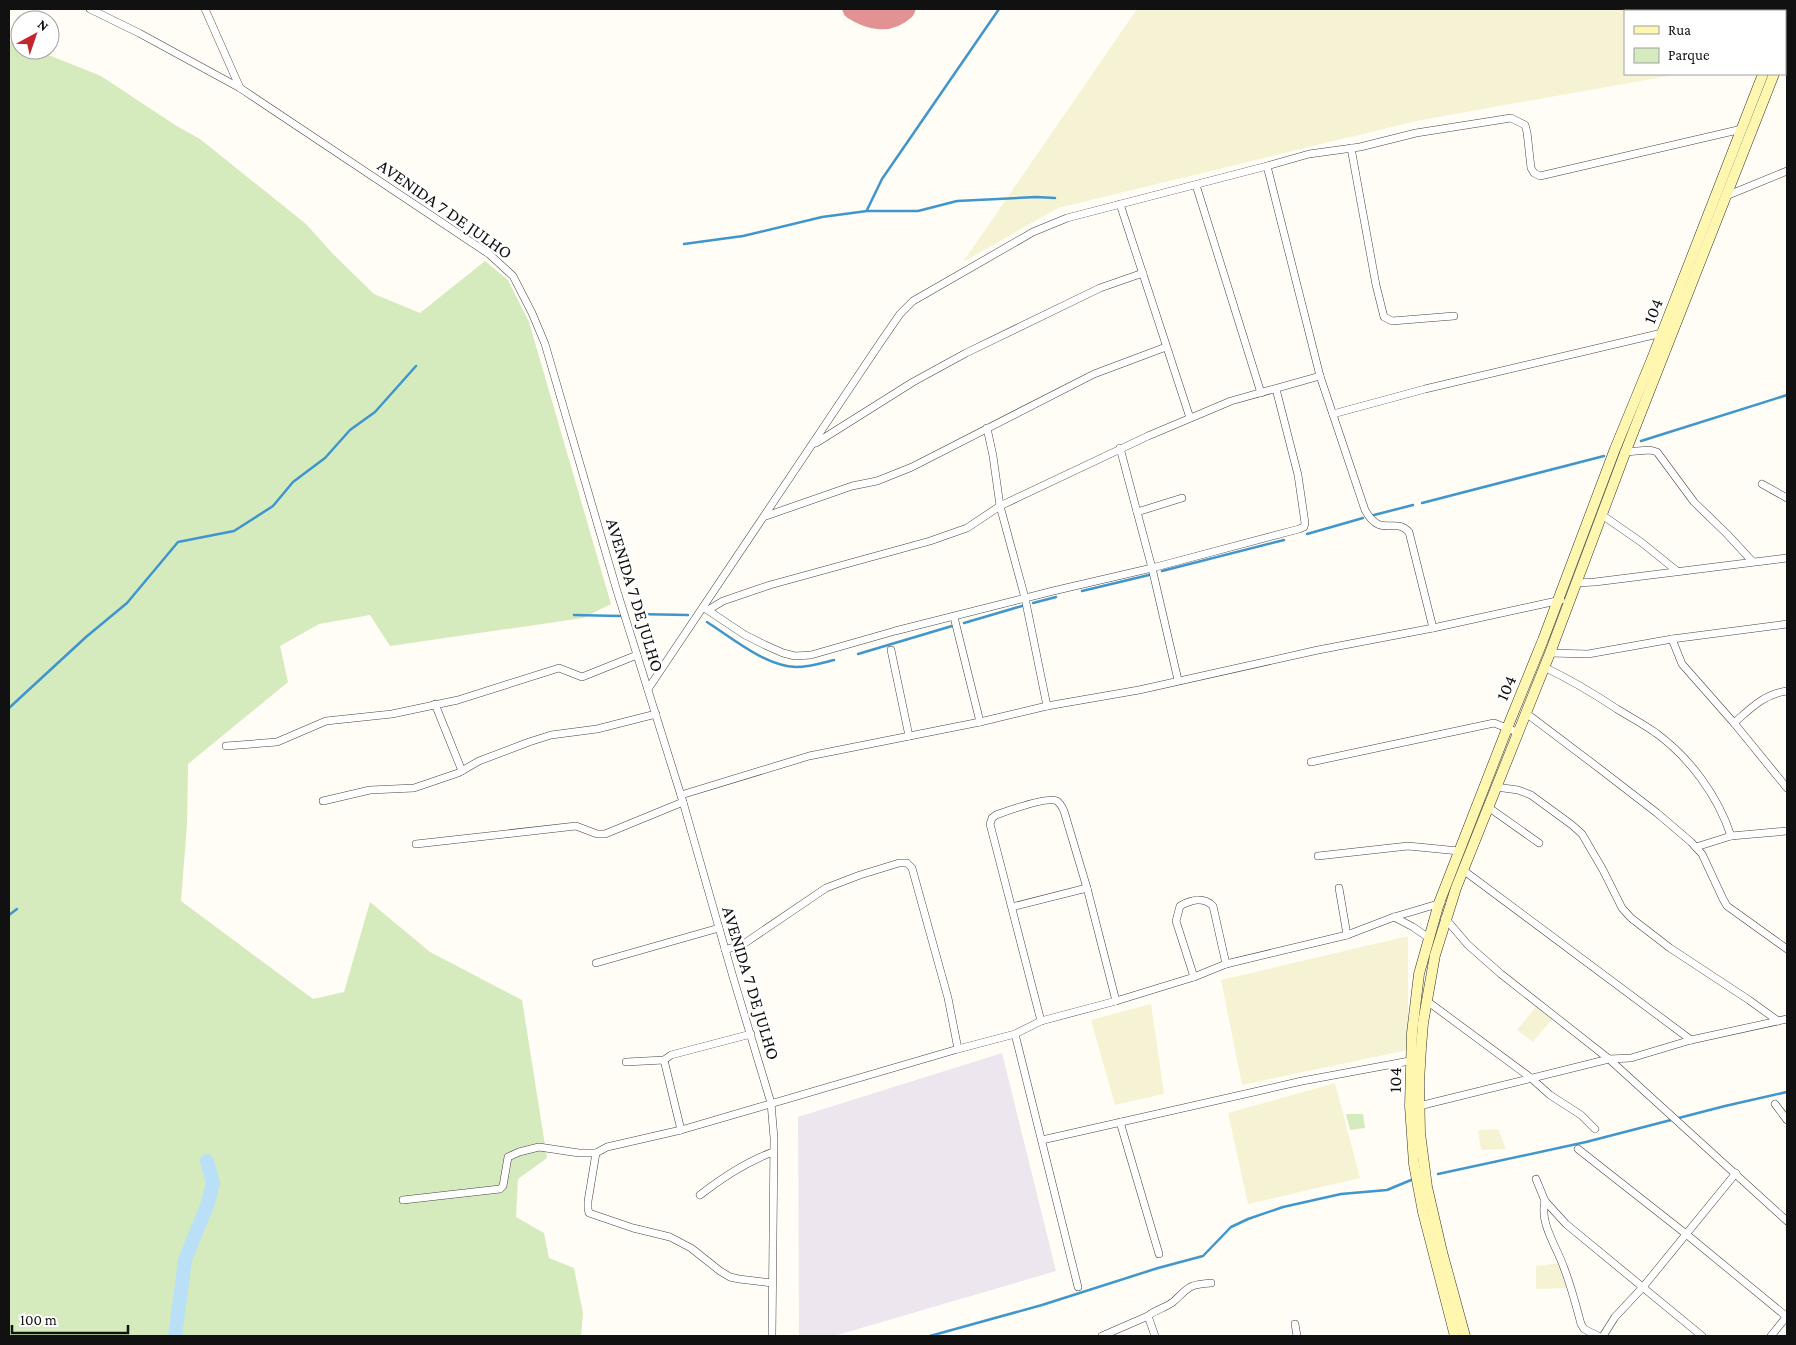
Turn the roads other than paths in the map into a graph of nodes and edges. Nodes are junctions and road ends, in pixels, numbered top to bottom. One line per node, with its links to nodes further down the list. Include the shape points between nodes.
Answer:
1 (90, 9): 5 (street, AVENIDA 7 DE JULHO)
2 (205, 9): 5 (street)
3 (1763, 75): 6 (street, 104)
4 (1774, 75): 11 (street)
5 (240, 88): 50 (street, AVENIDA 7 DE JULHO, via 489,254 513,276 544,344)
6 (1742, 129): 7 (street, via 1540,176 1531,168 1525,125 1511,118 1416,133); 13 (street, 104)
7 (1351, 148): 8 (street, via 1309,154); 15 (street, via 1384,317 1392,321)
8 (1267, 166): 10 (street); 18 (street)
9 (1787, 171): 11 (street)
10 (1196, 185): 12 (street); 20 (street)
11 (1726, 196): 13 (street)
12 (1120, 204): 14 (street); 24 (street, via 1067,218 1033,232 913,301 900,314)
13 (1707, 232): 16 (street, 104); 27 (street)
14 (1143, 273): 17 (street); 24 (street, via 1100,288 966,353)
15 (1454, 316)
16 (1662, 333): 21 (street); 26 (street, 104)
17 (1166, 346): 22 (street); 23 (street, via 1094,374)
18 (1320, 376): 19 (street); 21 (street)
19 (1276, 389): 20 (street); 37 (street, via 1298,475 1304,527)
20 (1261, 393): 22 (street)
21 (1333, 414): 46 (street, via 1370,520 1381,526 1405,528 1409,532)
22 (1190, 418): 25 (street)
23 (987, 428): 31 (street); 34 (street, via 912,467 877,481 852,486)
24 (814, 444): 34 (street)
25 (1120, 448): 31 (street); 32 (street)
26 (1615, 449): 27 (street); 42 (street, 104)
27 (1625, 452): 33 (street); 36 (street, via 1657,452 1694,502)
28 (1762, 484): 30 (street)
29 (1182, 498): 32 (street)
30 (1787, 498)
31 (1000, 506): 41 (street); 43 (street, via 967,528 950,534 770,585)
32 (1137, 512): 37 (street)
33 (1602, 515): 38 (street); 39 (street)
34 (766, 516): 43 (street)
35 (1787, 558): 36 (street)
36 (1752, 561): 38 (street)
37 (1152, 568): 41 (street); 52 (street)
38 (1677, 571): 39 (street)
39 (1576, 583): 40 (street)
40 (1570, 597): 42 (street); 49 (street)
41 (1025, 598): 44 (street); 56 (street)
42 (1558, 601): 46 (street); 61 (street, 104)
43 (706, 609): 44 (street, via 758,642 795,656 812,655); 53 (street)
44 (954, 617): 59 (street)
45 (1787, 624): 47 (street)
46 (1433, 628): 52 (street)
47 (1672, 640): 49 (street, via 1588,654); 60 (street, via 1682,664)
48 (891, 650): 63 (street)
49 (1550, 653): 51 (street)
50 (637, 655): 53 (street, AVENIDA 7 DE JULHO); 55 (street, via 582,677 559,668 458,700)
51 (1544, 667): 57 (street); 73 (street, via 1655,733 1685,758 1715,798)
52 (1178, 680): 56 (street)
53 (648, 689): 58 (street, AVENIDA 7 DE JULHO)
54 (1787, 691): 60 (street, via 1761,699)
55 (435, 704): 64 (street, via 378,716 326,721 277,742); 66 (street)
56 (1048, 706): 59 (street)
57 (1526, 713): 62 (street); 76 (street, via 1657,813)
58 (656, 714): 66 (street, via 530,742 479,761); 69 (street, AVENIDA 7 DE JULHO)
59 (980, 722): 63 (street)
60 (1734, 723): 68 (street)
61 (1507, 727): 62 (street); 65 (street, via 1494,722); 77 (street, 104)
62 (1517, 732): 67 (street)
63 (910, 736): 69 (street, via 809,756)
64 (226, 746)
65 (1311, 762)
66 (462, 771): 70 (street, via 414,788 370,790)
67 (1496, 788): 71 (street); 98 (street, via 1531,795 1572,825 1582,834 1622,908 1631,918)
68 (1787, 788)
69 (682, 798): 74 (street, via 605,834 576,826); 86 (street, AVENIDA 7 DE JULHO)
70 (323, 801)
71 (1488, 807): 75 (street); 79 (street)
72 (1787, 831): 73 (street)
73 (1731, 836): 76 (street)
74 (416, 844)
75 (1539, 844)
76 (1696, 847): 89 (street, via 1727,906)
77 (1459, 851): 78 (street, via 1408,846); 82 (street, 104)
78 (1318, 856)
79 (1463, 870): 82 (street); 101 (street)
80 (1087, 888): 83 (street); 83 (street, via 1062,805 1056,800 1046,800 1002,812 992,818 990,824); 94 (street)
81 (1339, 888): 87 (street)
82 (1444, 905): 84 (street); 85 (street); 88 (street, 104)
83 (1012, 907): 97 (street)
84 (1394, 917): 87 (street); 88 (street)
85 (1445, 918): 95 (street); 103 (street, via 1501,974)
86 (719, 928): 90 (street, AVENIDA 7 DE JULHO); 91 (street)
87 (1347, 935): 92 (street)
88 (1429, 938): 105 (street, 104, via 1415,1004)
89 (1787, 949)
90 (725, 950): 99 (street, AVENIDA 7 DE JULHO); 102 (street, via 744,944 833,885 906,863 912,868 948,998)
91 (596, 963)
92 (1226, 964): 93 (street); 93 (street, via 1214,906 1203,900 1187,902 1180,906 1176,920)
93 (1194, 977): 94 (street)
94 (1116, 1001): 97 (street)
95 (1427, 1001): 105 (street); 107 (street)
96 (1787, 1018): 98 (street)
97 (1041, 1021): 100 (street)
98 (1778, 1021): 101 (street)
99 (751, 1034): 104 (street, via 671,1055); 108 (street, AVENIDA 7 DE JULHO)
100 (1015, 1034): 102 (street); 115 (street)
101 (1690, 1040): 103 (street, via 1631,1058)
102 (958, 1049): 108 (street)
103 (1609, 1058): 107 (street); 119 (street)
104 (664, 1060): 106 (street); 114 (street)
105 (1416, 1060): 110 (street); 112 (street, via 1302,1081); 121 (street, 104, via 1411,1116 1414,1164)
106 (626, 1062)
107 (1531, 1078): 110 (street); 113 (street)
108 (771, 1103): 114 (street); 117 (street, AVENIDA 7 DE JULHO)
109 (1775, 1104): 111 (street)
110 (1419, 1106): 121 (street)
111 (1787, 1120)
112 (1120, 1122): 115 (street); 128 (street)
113 (1595, 1129)
114 (681, 1130): 118 (street, via 607,1147)
115 (1042, 1140): 131 (street)
116 (1578, 1149): 126 (street)
117 (774, 1152): 122 (street, via 743,1165); 129 (street, AVENIDA 7 DE JULHO)
118 (596, 1153): 123 (street, via 533,1148 508,1157 500,1189); 129 (street, via 588,1201 592,1215 670,1237 730,1277)
119 (1736, 1173): 125 (street); 126 (street)
120 (1536, 1180): 124 (street)
121 (1421, 1181): 127 (street, 104)
122 (700, 1195)
123 (403, 1200)
124 (1546, 1201): 132 (street, via 1566,1224); 142 (street, via 1544,1215 1581,1324)
125 (1787, 1221)
126 (1686, 1234): 132 (street); 134 (street)
127 (1435, 1239): 140 (street, 104); 141 (street)
128 (1159, 1254)
129 (772, 1283): 136 (street, AVENIDA 7 DE JULHO)
130 (1211, 1283): 133 (street, via 1196,1284 1184,1290 1172,1302)
131 (1078, 1287)
132 (1643, 1287): 143 (street, via 1615,1317); 144 (street)
133 (1148, 1316): 137 (street); 138 (street)
134 (1787, 1317): 145 (street)
135 (1295, 1324): 139 (street)
136 (772, 1336)
137 (1102, 1336)
138 (1155, 1336)
139 (1297, 1336)
140 (1456, 1336)
141 (1465, 1336)
142 (1598, 1336)
143 (1603, 1336)
144 (1702, 1336)
145 (1771, 1336)

